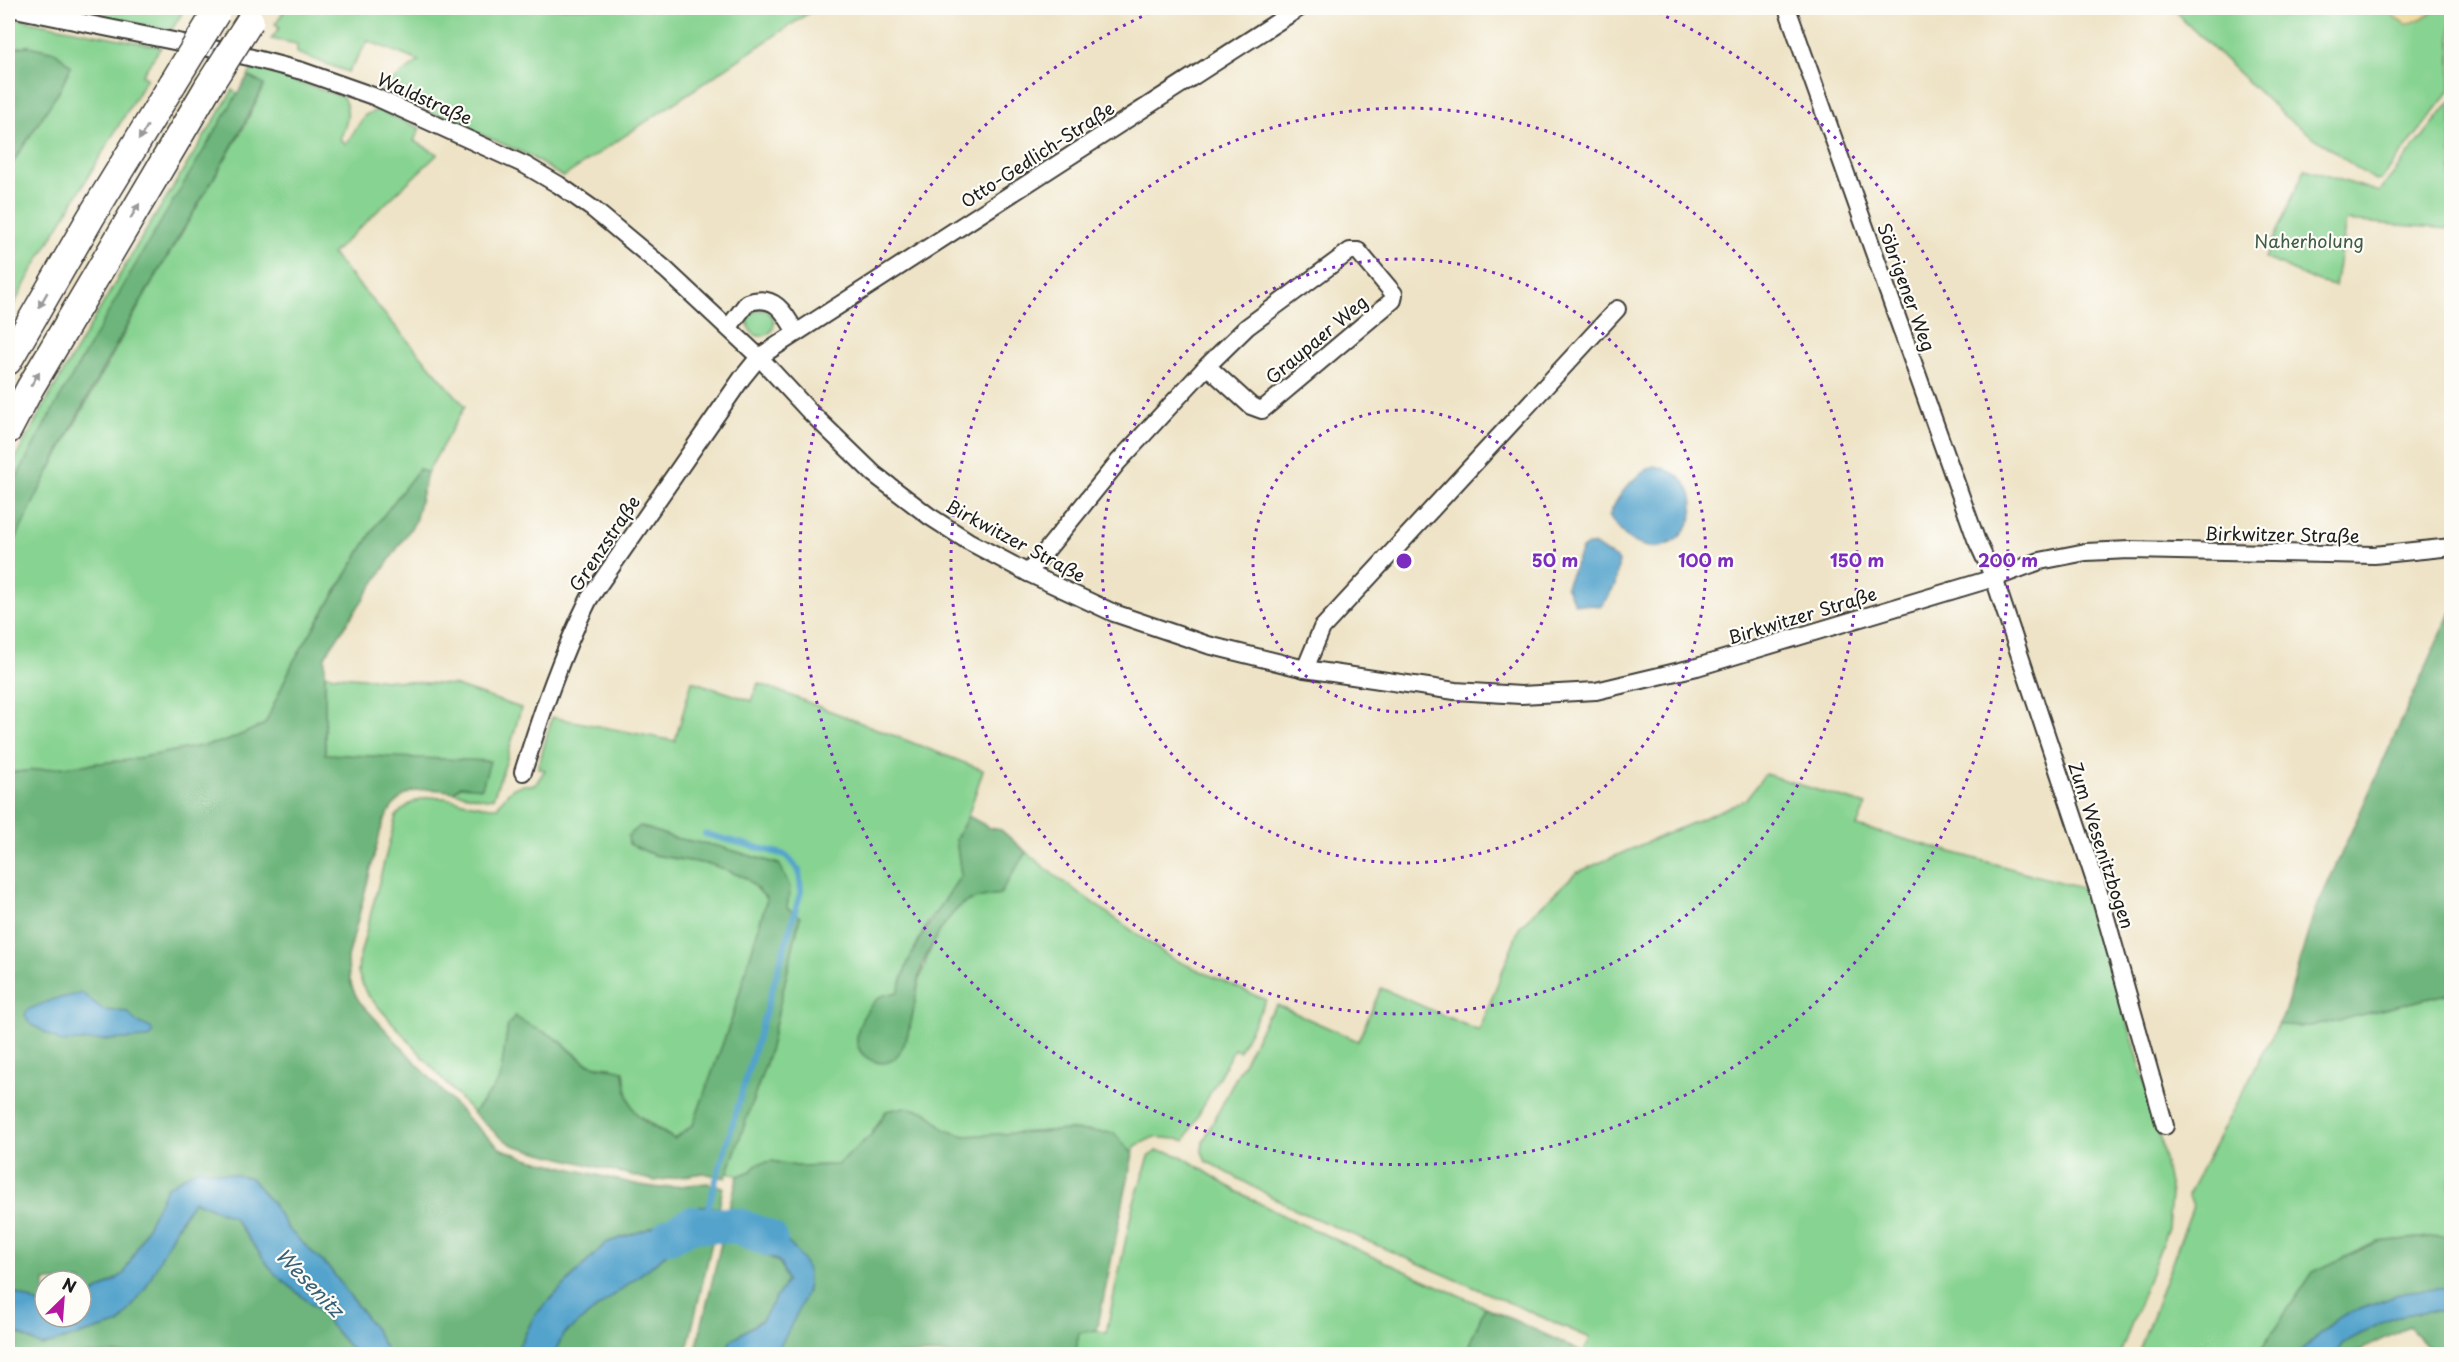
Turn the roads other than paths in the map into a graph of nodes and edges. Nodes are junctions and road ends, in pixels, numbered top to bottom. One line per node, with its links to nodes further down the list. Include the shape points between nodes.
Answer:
1 (10, 8): 7 (street, Waldstraße, via 302,71 459,134 525,165 594,209)
2 (1299, 8): 8 (street, Otto-Gedlich-Straße)
3 (1787, 8): 15 (street, Söbrigener Weg, via 1976,539)
4 (218, 10): 10 (highway, one-way to 10, bridge)
5 (255, 14): 12 (highway, one-way to 5, bridge, via 208,87)
6 (1617, 309): 16 (street, via 1322,628)
7 (729, 327): 8 (street, via 747,303 765,300 785,311); 9 (street, Waldstraße)
8 (796, 333): 9 (street, Otto-Gedlich-Straße)
9 (759, 357): 14 (street, Birkwitzer Straße, via 881,480 968,541); 17 (street, Grenzstraße, via 589,599 553,678)
10 (8, 361)
11 (1207, 366): 11 (street, Graupaer Weg, via 1247,327 1350,250 1358,251 1394,294 1393,300 1262,410 1251,406); 14 (street, Graupaer Weg, via 1118,462)
12 (8, 430)
13 (2451, 548): 15 (street, Birkwitzer Straße, via 2374,555 2086,552 2040,561)
14 (1028, 573): 16 (street, Birkwitzer Straße, via 1158,629)
15 (1994, 578): 16 (street, Birkwitzer Straße, via 1697,667 1596,692 1521,695 1455,691); 18 (street, Zum Wesenitzbogen, via 2099,893)
16 (1305, 669)
17 (523, 772)
18 (2165, 1126)

